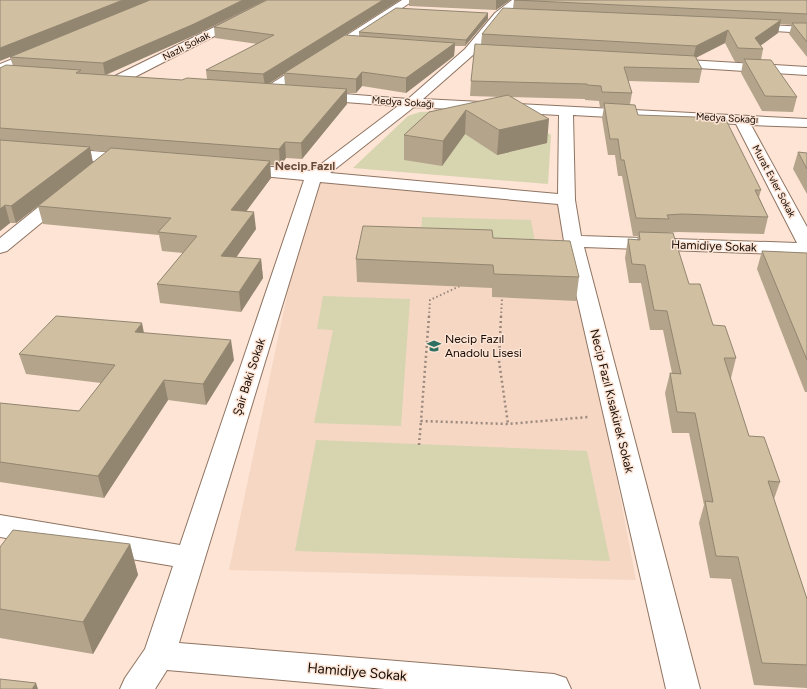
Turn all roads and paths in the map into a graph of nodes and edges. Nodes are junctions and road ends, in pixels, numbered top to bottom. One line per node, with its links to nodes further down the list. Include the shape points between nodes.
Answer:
1 (277, 0): 23 (street, Nazlı Sokak)
2 (409, 0): 4 (street)
3 (519, 0): 7 (street, Şair Baki Sokak)
4 (393, 10): 5 (street); 11 (street)
5 (416, 11)
6 (484, 14): 7 (street)
7 (499, 15): 8 (street); 15 (street, Şair Baki Sokak)
8 (514, 16)
9 (736, 27): 10 (street)
10 (807, 30)
11 (341, 43): 12 (street); 26 (street)
12 (364, 44)
13 (50, 47): 18 (street)
14 (454, 51): 15 (street)
15 (469, 52): 16 (street); 29 (street, Şair Baki Sokak)
16 (485, 53)
17 (658, 63): 19 (street)
18 (0, 68)
19 (807, 71)
20 (0, 73): 21 (street)
21 (16, 74)
22 (101, 80): 23 (street)
23 (116, 81): 24 (street)
24 (140, 83)
25 (252, 91): 26 (street)
26 (268, 92): 27 (street)
27 (292, 94)
28 (308, 95): 29 (street, Medya Sokağı)
29 (411, 103): 30 (street, Medya Sokağı); 38 (street, Şair Baki Sokak)
30 (566, 110): 31 (street, Medya Sokağı); 40 (street, Necip Fazıl Kısakürek Sokak)
31 (741, 119): 32 (street, Medya Sokağı); 42 (street, Murat Evler Sokak)
32 (807, 122)
33 (0, 149): 34 (street)
34 (111, 158): 35 (street); 37 (street)
35 (143, 160)
36 (222, 167): 38 (street)
37 (93, 173)
38 (317, 175): 40 (street); 52 (street, Şair Baki Sokak, via 311,182)
39 (74, 187): 43 (street)
40 (566, 200): 41 (street, Necip Fazıl Kısakürek Sokak)
41 (573, 241): 44 (street, Hamidiye Sokak); 47 (street, Necip Fazıl Kısakürek Sokak)
42 (807, 244)
43 (0, 246)
44 (807, 249)
45 (460, 286): 48 (path, via 430,300)
46 (502, 298): 49 (path, via 499,361)
47 (616, 417): 49 (path, via 605,415); 56 (street, Necip Fazıl Kısakürek Sokak)
48 (421, 421): 49 (path); 50 (path)
49 (508, 424)
50 (419, 445)
51 (0, 526): 52 (street)
52 (190, 558): 53 (street, Şair Baki Sokak)
53 (159, 656): 54 (street, Şair Baki Sokak); 55 (street, Hamidiye Sokak)
54 (137, 689)
55 (554, 689)
56 (683, 689)

